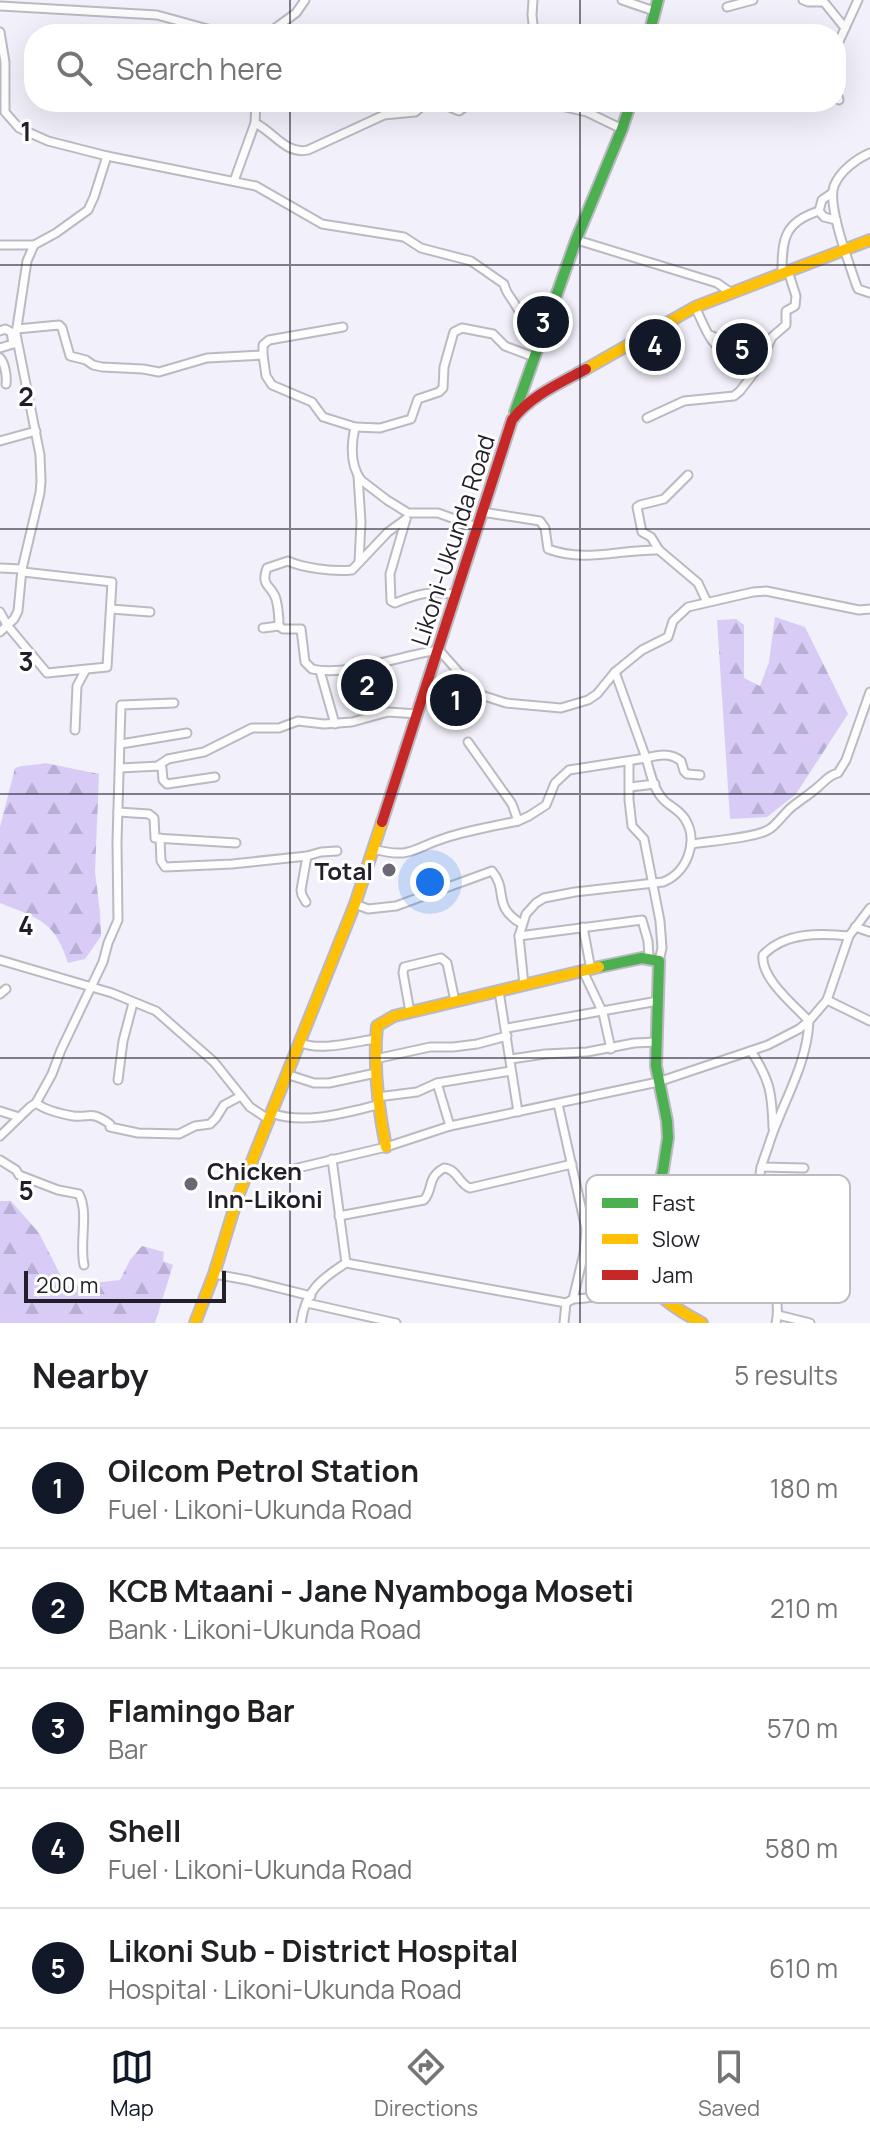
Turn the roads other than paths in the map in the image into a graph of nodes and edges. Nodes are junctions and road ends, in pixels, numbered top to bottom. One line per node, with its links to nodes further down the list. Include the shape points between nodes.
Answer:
1 (305, 0): 11 (street)
2 (533, 0): 12 (street)
3 (622, 0): 7 (street)
4 (753, 0): 9 (street)
5 (803, 0): 13 (street, via 824,2)
6 (858, 0): 14 (street)
7 (656, 5)
8 (0, 6): 10 (street, via 157,15)
9 (727, 7)
10 (190, 24)
11 (281, 24)
12 (533, 24)
13 (842, 24)
14 (846, 26)
15 (0, 32): 20 (street, via 5,62)
16 (256, 112): 21 (street)
17 (397, 112): 21 (street, via 300,152)
18 (587, 112): 22 (street)
19 (628, 112): 22 (main road)
20 (2, 115): 24 (street, via 26,133)
21 (255, 123): 25 (street)
22 (622, 129): 29 (main road)
23 (870, 153): 26 (street, via 847,168)
24 (107, 156): 25 (street); 32 (street, via 88,210)
25 (234, 181): 41 (street, via 261,188 322,224 399,236 421,248 471,261 504,284 524,320)
26 (832, 193): 27 (street, via 822,200); 28 (street)
27 (819, 211): 28 (street); 34 (street, via 801,217 787,234 782,252)
28 (836, 220): 33 (street)
29 (576, 240): 35 (street, via 717,283); 41 (main road)
30 (870, 240): 33 (main road, Likoni-Ukunda Road)
31 (0, 245): 32 (street)
32 (34, 245): 39 (street)
33 (845, 249): 34 (main road, Likoni-Ukunda Road); 36 (street, via 856,286)
34 (785, 272): 35 (main road, Likoni-Ukunda Road); 51 (street, via 795,306 786,311 786,325 772,337 740,391 727,398 684,401)
35 (730, 292): 37 (main road, Likoni-Ukunda Road)
36 (870, 293)
37 (695, 307): 42 (street); 50 (main road, Likoni-Ukunda Road)
38 (343, 327): 45 (street, via 269,340)
39 (17, 329): 43 (street); 45 (street, via 59,325 70,356 114,369 163,372 207,358)
40 (0, 331): 43 (street, via 11,332)
41 (544, 333): 46 (main road)
42 (710, 335)
43 (15, 341): 44 (street); 54 (street)
44 (0, 348)
45 (263, 355): 53 (street, via 272,385 312,402 323,417)
46 (534, 357): 48 (main road); 53 (street, via 505,346 493,334 458,329 444,367 443,388 418,399 411,419 380,428)
47 (0, 358): 49 (street)
48 (526, 381): 50 (main road, via 529,396); 52 (main road)
49 (6, 384)
50 (544, 392): 52 (main road, Likoni-Ukunda Road)
51 (647, 418)
52 (512, 420): 58 (main road, Likoni-Ukunda Road)
53 (355, 427): 57 (street, via 352,453)
54 (36, 431): 55 (street); 64 (street, via 41,487)
55 (0, 441)
56 (688, 475): 61 (street, via 664,499 637,507 642,532)
57 (358, 476): 59 (street); 62 (street)
58 (482, 512): 60 (main road, Likoni-Ukunda Road); 61 (street, via 540,521 548,549 571,556)
59 (407, 516): 60 (street, via 438,513); 62 (street); 65 (street, via 390,574 391,601 427,592)
60 (477, 527): 65 (main road, Likoni-Ukunda Road)
61 (659, 550): 66 (street, via 698,583)
62 (359, 563): 72 (street, via 347,571 286,560 268,567 265,583 274,594)
63 (0, 568): 64 (street)
64 (22, 570): 67 (street, via 112,581); 71 (street, via 18,611)
65 (456, 594): 75 (main road, Likoni-Ukunda Road)
66 (707, 602): 68 (street, via 766,591); 78 (street, via 681,611 668,637)
67 (111, 609): 70 (street); 76 (street, via 108,666)
68 (870, 609)
69 (0, 612): 71 (street)
70 (150, 612)
71 (7, 625): 74 (street); 76 (street, via 46,672)
72 (279, 626): 73 (street); 77 (street, via 302,630 307,666)
73 (263, 628)
74 (0, 632)
75 (439, 650): 77 (street); 78 (street, via 476,693 506,703 561,708 578,704 597,694); 81 (main road, Likoni-Ukunda Road)
76 (85, 671): 83 (street, via 77,686)
77 (320, 671): 82 (street)
78 (615, 672): 87 (street)
79 (870, 692): 99 (street, via 838,773 770,829)
80 (174, 703): 86 (street, via 121,705)
81 (418, 714): 82 (street, via 388,712); 100 (main road, Likoni-Ukunda Road)
82 (335, 724): 89 (street, via 298,721 279,728 252,728 204,752)
83 (75, 730)
84 (187, 733): 86 (street)
85 (468, 742): 96 (street, via 512,804)
86 (121, 744): 90 (street)
87 (646, 758): 88 (street); 91 (street, via 672,756 687,774); 93 (street)
88 (629, 761): 94 (street); 96 (street, via 569,770 552,786 546,805)
89 (159, 765): 90 (street); 92 (street, via 165,783)
90 (120, 768): 95 (street)
91 (700, 775)
92 (215, 777)
93 (655, 784): 94 (street); 99 (street, via 685,819)
94 (630, 787): 103 (street, via 632,826 644,839)
95 (118, 812): 97 (street, via 150,814 155,838); 117 (street, via 119,914)
96 (518, 821): 100 (street, via 444,838 412,853)
97 (160, 838): 98 (street); 102 (street, via 165,867)
98 (236, 843)
99 (691, 844): 103 (street, via 688,859 675,874)
100 (373, 849): 105 (main road, Likoni-Ukunda Road)
101 (337, 851): 102 (street)
102 (307, 856): 104 (street, via 301,890)
103 (653, 884): 107 (street, via 544,898 529,909); 113 (street, via 662,936)
104 (306, 902)
105 (355, 904): 107 (street, via 368,909 396,906 492,871 504,909); 129 (main road, Likoni-Ukunda Road)
106 (870, 908): 109 (street)
107 (522, 924): 111 (street)
108 (583, 927): 111 (street); 113 (street, via 642,920); 115 (street)
109 (855, 927): 110 (street); 112 (street)
110 (870, 932)
111 (519, 936): 116 (street)
112 (849, 936): 119 (street); 125 (street, via 792,938 763,955 774,985)
113 (654, 959): 115 (main road); 121 (main road)
114 (0, 960): 117 (street)
115 (587, 970): 116 (main road); 124 (street)
116 (524, 985): 118 (main road)
117 (90, 988): 122 (street); 143 (street)
118 (499, 991): 120 (main road); 127 (street)
119 (827, 1000): 125 (street); 126 (street)
120 (455, 1001): 123 (main road); 123 (street, via 447,963 441,958 404,967)
121 (658, 1001): 124 (street); 130 (main road)
122 (133, 1003): 138 (street); 141 (street, via 163,1015 214,1062)
123 (410, 1012): 128 (main road, via 383,1021)
124 (603, 1013): 127 (street, via 519,1024); 131 (street)
125 (809, 1021): 132 (street, via 789,1036); 150 (street, via 803,1058)
126 (870, 1021)
127 (507, 1032): 133 (street, via 477,1044); 134 (street)
128 (375, 1039): 129 (street, via 319,1047); 133 (main road)
129 (299, 1042): 137 (main road, Likoni-Ukunda Road)
130 (657, 1042): 131 (street); 139 (main road)
131 (611, 1049): 134 (street)
132 (751, 1051): 139 (street); 150 (street, via 771,1088)
133 (375, 1059): 136 (main road)
134 (511, 1059): 135 (street)
135 (511, 1071): 140 (street); 146 (street)
136 (376, 1073): 137 (street, via 329,1083); 142 (main road)
137 (286, 1074): 147 (main road, Likoni-Ukunda Road)
138 (118, 1080)
139 (658, 1082): 144 (street); 158 (main road, via 668,1124)
140 (437, 1083): 142 (street); 149 (street)
141 (241, 1096): 143 (street, via 224,1105 210,1124 179,1134 118,1129 99,1116 68,1115); 147 (street)
142 (377, 1101): 147 (street, via 330,1117); 152 (main road)
143 (36, 1103): 148 (street)
144 (558, 1104): 146 (street); 155 (street)
145 (0, 1111): 148 (street)
146 (518, 1112): 149 (street)
147 (270, 1116): 160 (main road, Likoni-Ukunda Road)
148 (19, 1117): 151 (street)
149 (450, 1126): 152 (street)
150 (773, 1130): 156 (street)
151 (0, 1136)
152 (386, 1147): 153 (street)
153 (332, 1159): 160 (street); 161 (street)
154 (0, 1160): 164 (street, via 26,1178 79,1194)
155 (572, 1164): 161 (street, via 470,1188 444,1168 432,1179 424,1200); 162 (street)
156 (761, 1167): 157 (street); 159 (street)
157 (804, 1168)
158 (662, 1175)
159 (760, 1175)
160 (246, 1176): 165 (main road, Likoni-Ukunda Road)
161 (339, 1216): 163 (street)
162 (586, 1229): 168 (street)
163 (346, 1263): 166 (street, via 322,1278); 168 (street)
164 (84, 1265)
165 (214, 1274): 166 (street); 171 (main road, Likoni-Ukunda Road)
166 (309, 1299): 172 (street); 173 (street)
167 (586, 1299): 168 (street)
168 (569, 1301): 174 (street)
169 (670, 1303): 175 (main road)
170 (777, 1319): 176 (street)
171 (195, 1323)
172 (301, 1323)
173 (396, 1323)
174 (564, 1323)
175 (702, 1323)
176 (810, 1323)

